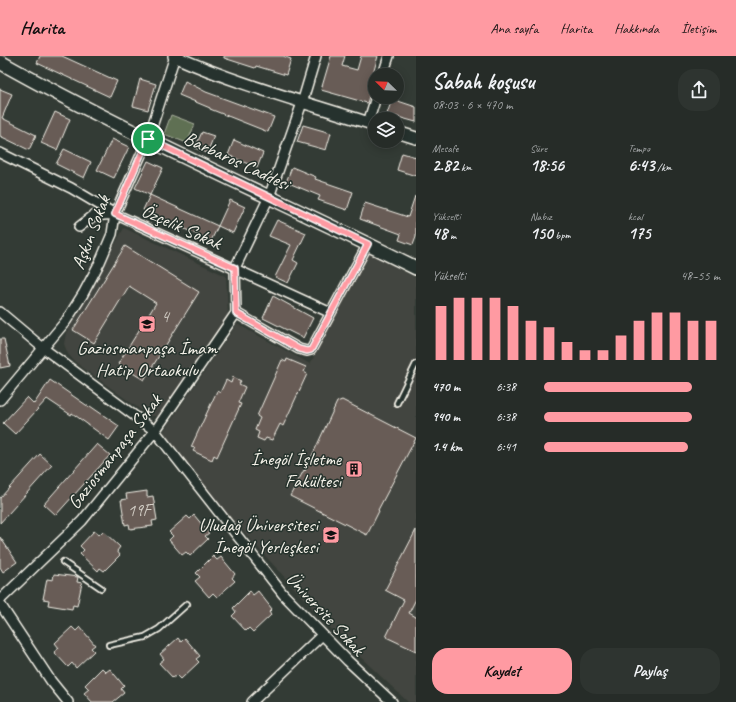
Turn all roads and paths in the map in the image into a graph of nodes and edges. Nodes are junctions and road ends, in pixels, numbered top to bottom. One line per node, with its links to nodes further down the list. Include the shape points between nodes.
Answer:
1 (6, 56): 5 (main road, Barbaros Caddesi)
2 (174, 56): 7 (street); 11 (street, Aşkın Sokak)
3 (316, 56): 7 (street)
4 (389, 56): 6 (street)
5 (0, 59): 11 (main road, Barbaros Caddesi)
6 (385, 68)
7 (302, 103): 8 (street); 13 (street)
8 (368, 123)
9 (404, 134): 10 (street)
10 (416, 138)
11 (148, 139): 13 (main road, Barbaros Caddesi); 14 (street, Aşkın Sokak)
12 (0, 153): 14 (street, Özçelik Sokak, via 71,188)
13 (270, 197): 16 (main road, Barbaros Caddesi); 18 (street)
14 (115, 214): 15 (street, via 93,216); 18 (street, Özçelik Sokak); 22 (street, Aşkın Sokak, via 112,234 83,294 66,321)
15 (79, 227)
16 (368, 244): 17 (main road, Barbaros Caddesi); 21 (street)
17 (416, 266)
18 (235, 268): 20 (street); 21 (street, Özçelik Sokak)
19 (0, 312): 22 (street, Üniversite Sokak)
20 (236, 313): 21 (street, via 299,349 307,351 311,350); 26 (street, Gaziosmanpaşa Sokak)
21 (331, 313)
22 (43, 348): 24 (street, Aşkın Sokak); 26 (street, Üniversite Sokak)
23 (416, 364): 25 (lane)
24 (0, 400)
25 (397, 403)
26 (154, 431): 29 (street, Gaziosmanpaşa Sokak, via 82,521); 32 (street, Üniversite Sokak, via 283,594)
27 (63, 562): 28 (lane)
28 (101, 588)
29 (0, 600)
30 (0, 604): 35 (street)
31 (187, 604): 33 (lane, via 159,629 145,637)
32 (322, 635): 34 (street, Üniversite Sokak); 36 (street)
33 (109, 645)
34 (386, 700)
35 (68, 702)
36 (252, 702)

